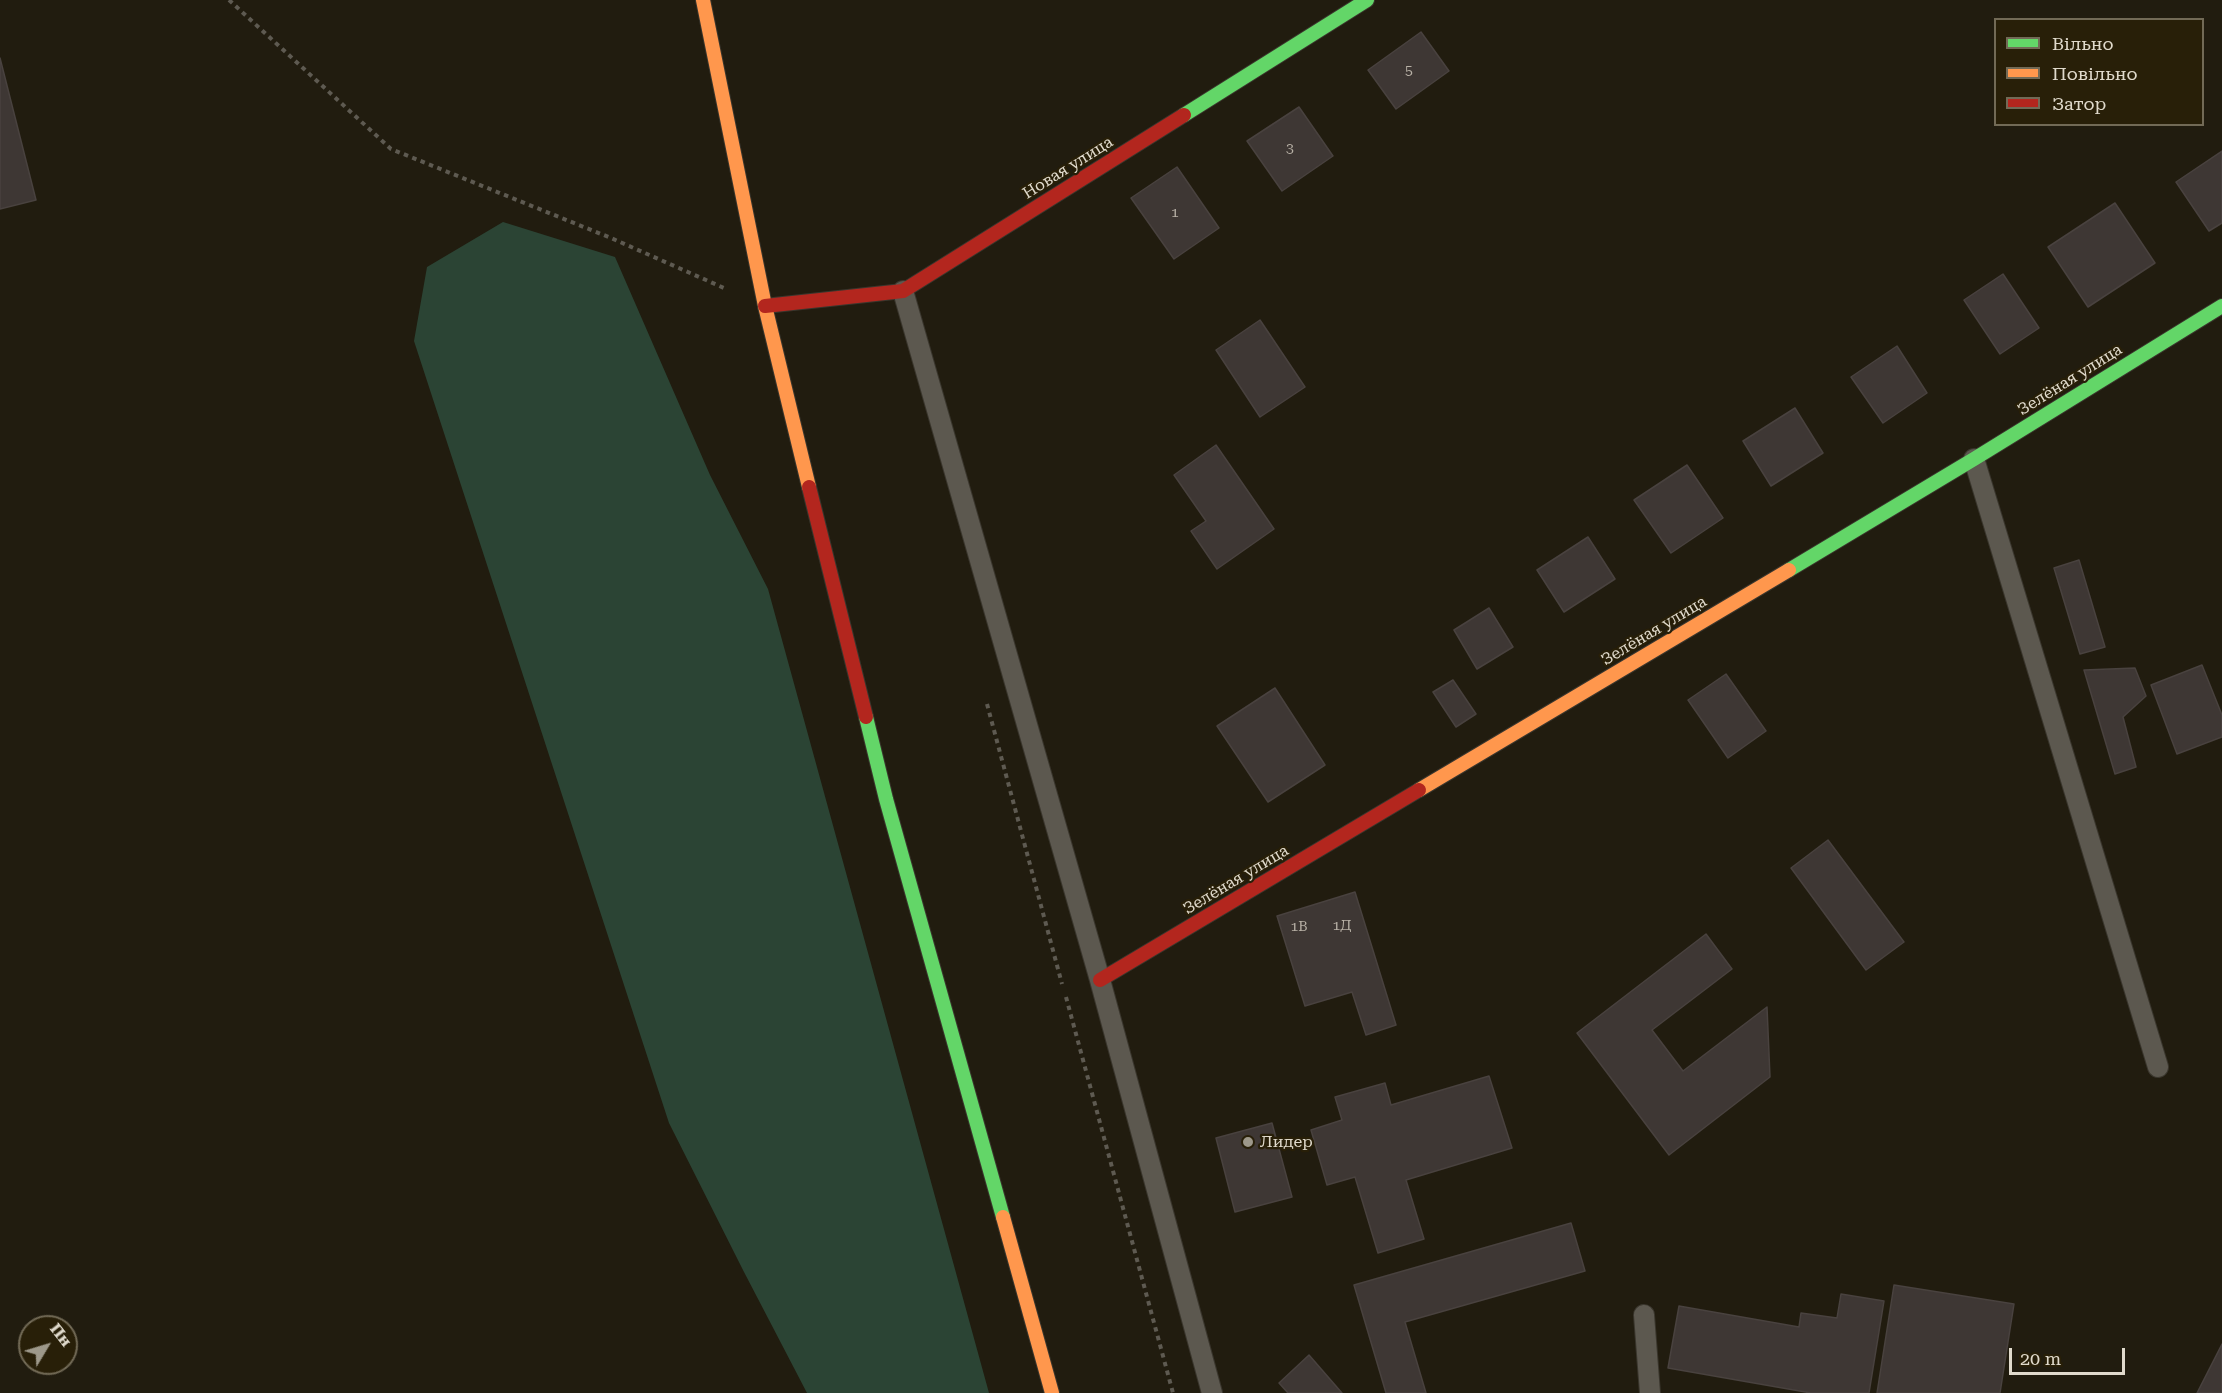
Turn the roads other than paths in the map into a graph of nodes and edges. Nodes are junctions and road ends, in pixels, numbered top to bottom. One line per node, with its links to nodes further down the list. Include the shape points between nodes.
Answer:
1 (703, 0): 4 (street)
2 (1367, 0): 3 (street, Новая улица)
3 (903, 291): 4 (street, Новая улица); 7 (lane)
4 (765, 306): 10 (street, via 886,799)
5 (2222, 306): 6 (street, Зелёная улица)
6 (1974, 459): 7 (street, Зелёная улица); 8 (lane)
7 (1100, 980): 11 (lane)
8 (2158, 1067)
9 (1644, 1315): 12 (lane)
10 (1055, 1391)
11 (1212, 1393)
12 (1650, 1393)

